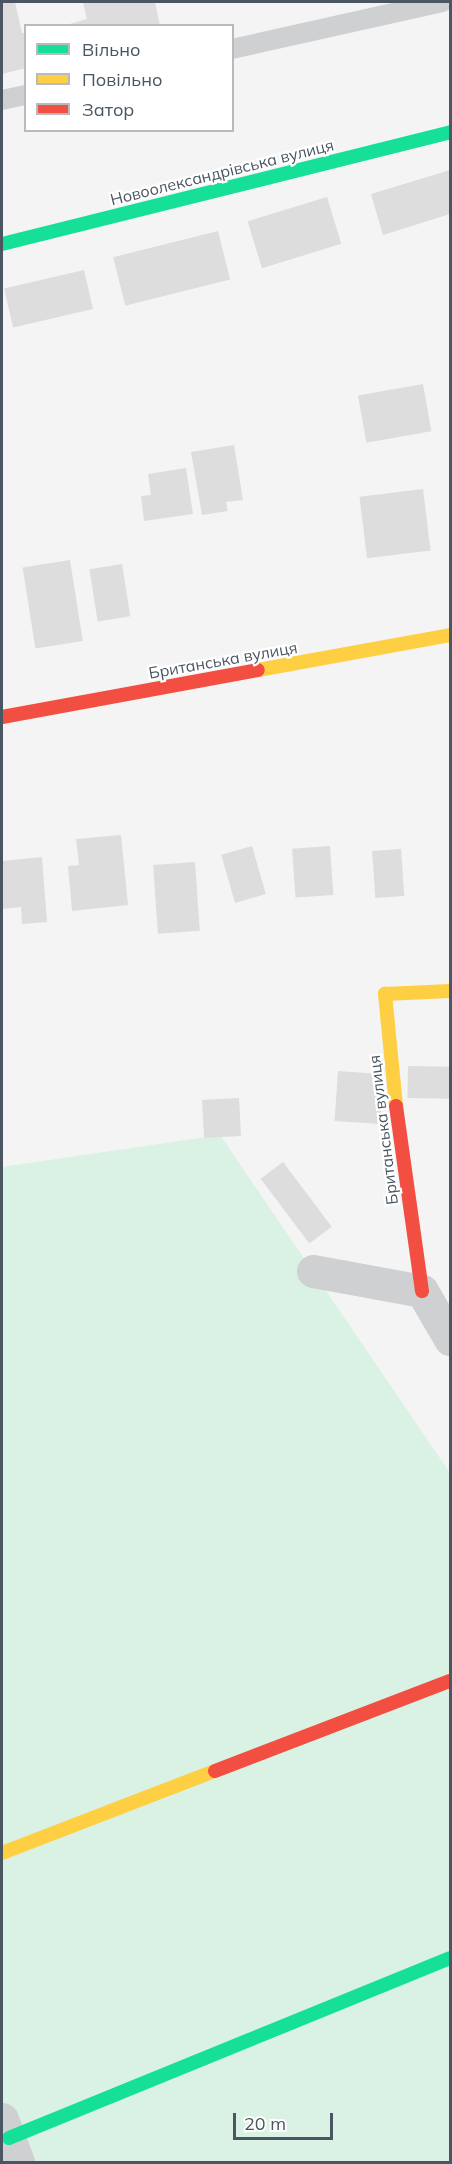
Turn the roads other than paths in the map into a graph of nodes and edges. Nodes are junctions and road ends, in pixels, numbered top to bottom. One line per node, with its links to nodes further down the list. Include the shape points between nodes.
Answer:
1 (443, 2): 2 (lane)
2 (234, 49)
3 (24, 95): 4 (lane)
4 (2, 100)
5 (450, 132): 6 (street, Новоолександрівська вулиця)
6 (2, 244)
7 (450, 635): 8 (street, Британська вулиця)
8 (2, 717)
9 (450, 991): 11 (street, Британська вулиця, via 385,994 400,1143)
10 (313, 1271): 11 (street)
11 (422, 1291): 12 (street)
12 (450, 1340)
13 (450, 1681): 14 (street)
14 (2, 1853)
15 (450, 1958): 16 (street)
16 (9, 2140)

